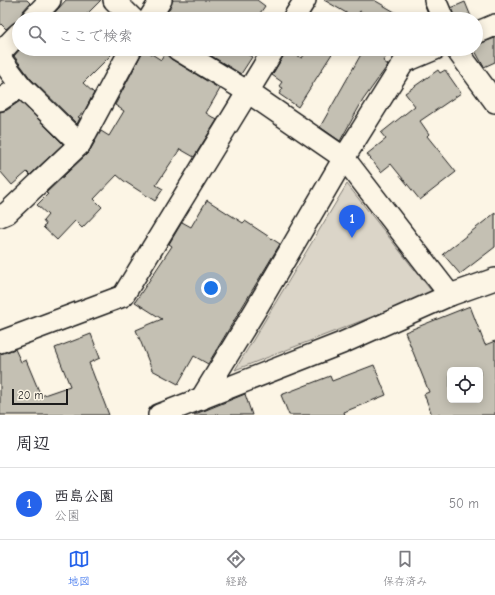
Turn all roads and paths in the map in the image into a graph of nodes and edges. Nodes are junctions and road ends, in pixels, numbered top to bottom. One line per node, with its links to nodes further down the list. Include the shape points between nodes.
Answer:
1 (50, 0): 6 (street)
2 (114, 0): 7 (street)
3 (161, 0): 8 (street)
4 (305, 0): 9 (street)
5 (435, 0): 10 (street)
6 (39, 12)
7 (126, 12)
8 (153, 12)
9 (297, 12)
10 (439, 12)
11 (495, 25): 12 (street)
12 (483, 30)
13 (12, 40): 14 (street)
14 (0, 53)
15 (128, 56): 25 (street)
16 (189, 56): 22 (street)
17 (270, 56): 22 (street)
18 (418, 56): 26 (street, via 404,62)
19 (461, 56): 24 (street)
20 (0, 58): 21 (street)
21 (21, 86): 23 (street); 25 (street)
22 (248, 92): 26 (street); 30 (street, via 123,296)
23 (0, 100)
24 (495, 102)
25 (80, 144): 27 (street, via 7,213)
26 (344, 158): 29 (street); 31 (street)
27 (0, 216)
28 (495, 279): 29 (street)
29 (450, 295): 31 (street, via 342,343)
30 (0, 342)
31 (201, 398): 32 (street)
32 (172, 413)

